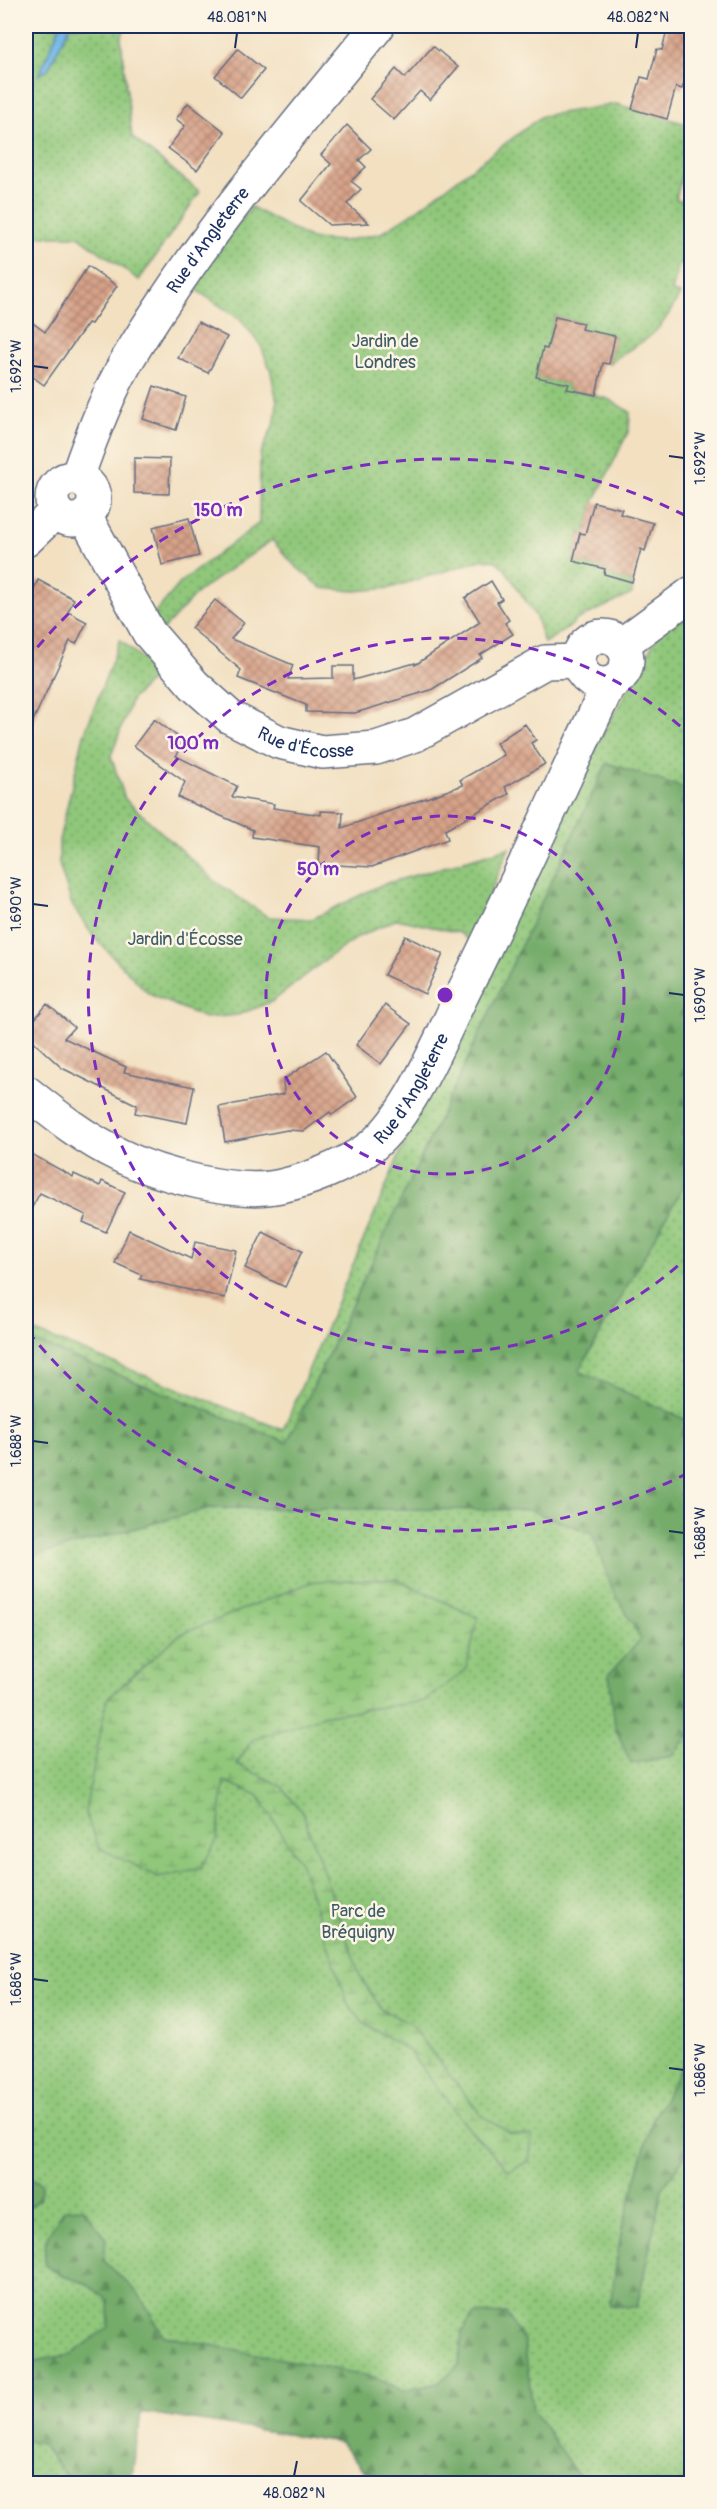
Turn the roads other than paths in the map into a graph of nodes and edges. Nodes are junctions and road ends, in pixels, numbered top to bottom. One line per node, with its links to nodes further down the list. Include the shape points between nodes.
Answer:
1 (378, 26): 2 (street, Rue d'Angleterre, via 202,247 128,358 91,436 77,478 63,480 52,498)
2 (71, 514): 3 (street); 6 (street, Rue d'Écosse, via 149,633 194,685 231,717 279,742 322,752 376,748 415,735 546,662)
3 (26, 540)
4 (692, 593): 5 (street)
5 (621, 645): 6 (street, via 604,636 595,638 581,651); 7 (street, via 627,663 618,680)
6 (579, 661): 7 (street, via 580,669 592,682)
7 (609, 684): 8 (street, Rue d'Angleterre, via 428,1065 400,1116 366,1151 322,1173 280,1187 234,1188 168,1176 118,1155 74,1129)
8 (26, 1092)

